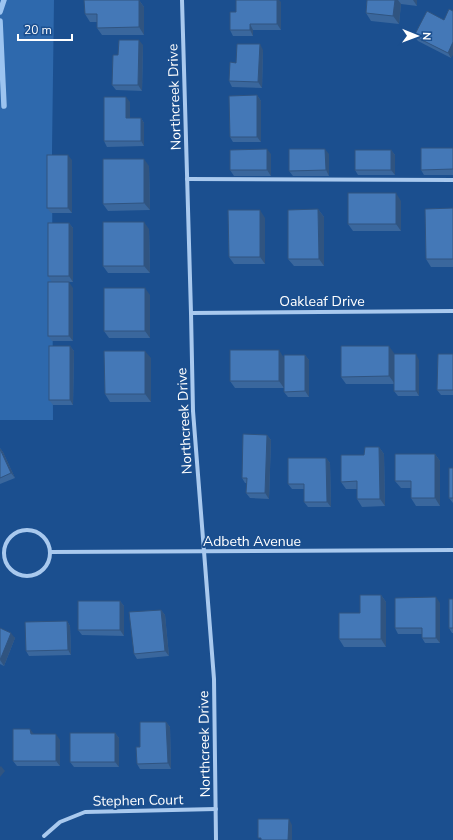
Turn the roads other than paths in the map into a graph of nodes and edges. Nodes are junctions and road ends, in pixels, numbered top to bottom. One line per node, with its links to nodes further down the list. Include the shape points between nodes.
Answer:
1 (182, 0): 2 (street, Northcreek Drive)
2 (187, 180): 3 (street); 5 (street, Northcreek Drive)
3 (453, 180)
4 (453, 311): 5 (street, Oakleaf Drive)
5 (191, 313): 8 (street, Northcreek Drive, via 193,411)
6 (453, 550): 8 (street, Adbeth Avenue)
7 (50, 552): 7 (street, via 45,538 32,530 16,533 6,544 4,552 8,566 19,575 27,576 41,572 46,567); 8 (street, Adbeth Avenue)
8 (203, 552): 9 (street, Northcreek Drive, via 214,679)
9 (216, 809): 10 (street, Stephen Court, via 85,812 60,822); 11 (street, Northcreek Drive)
10 (44, 836)
11 (216, 840)

